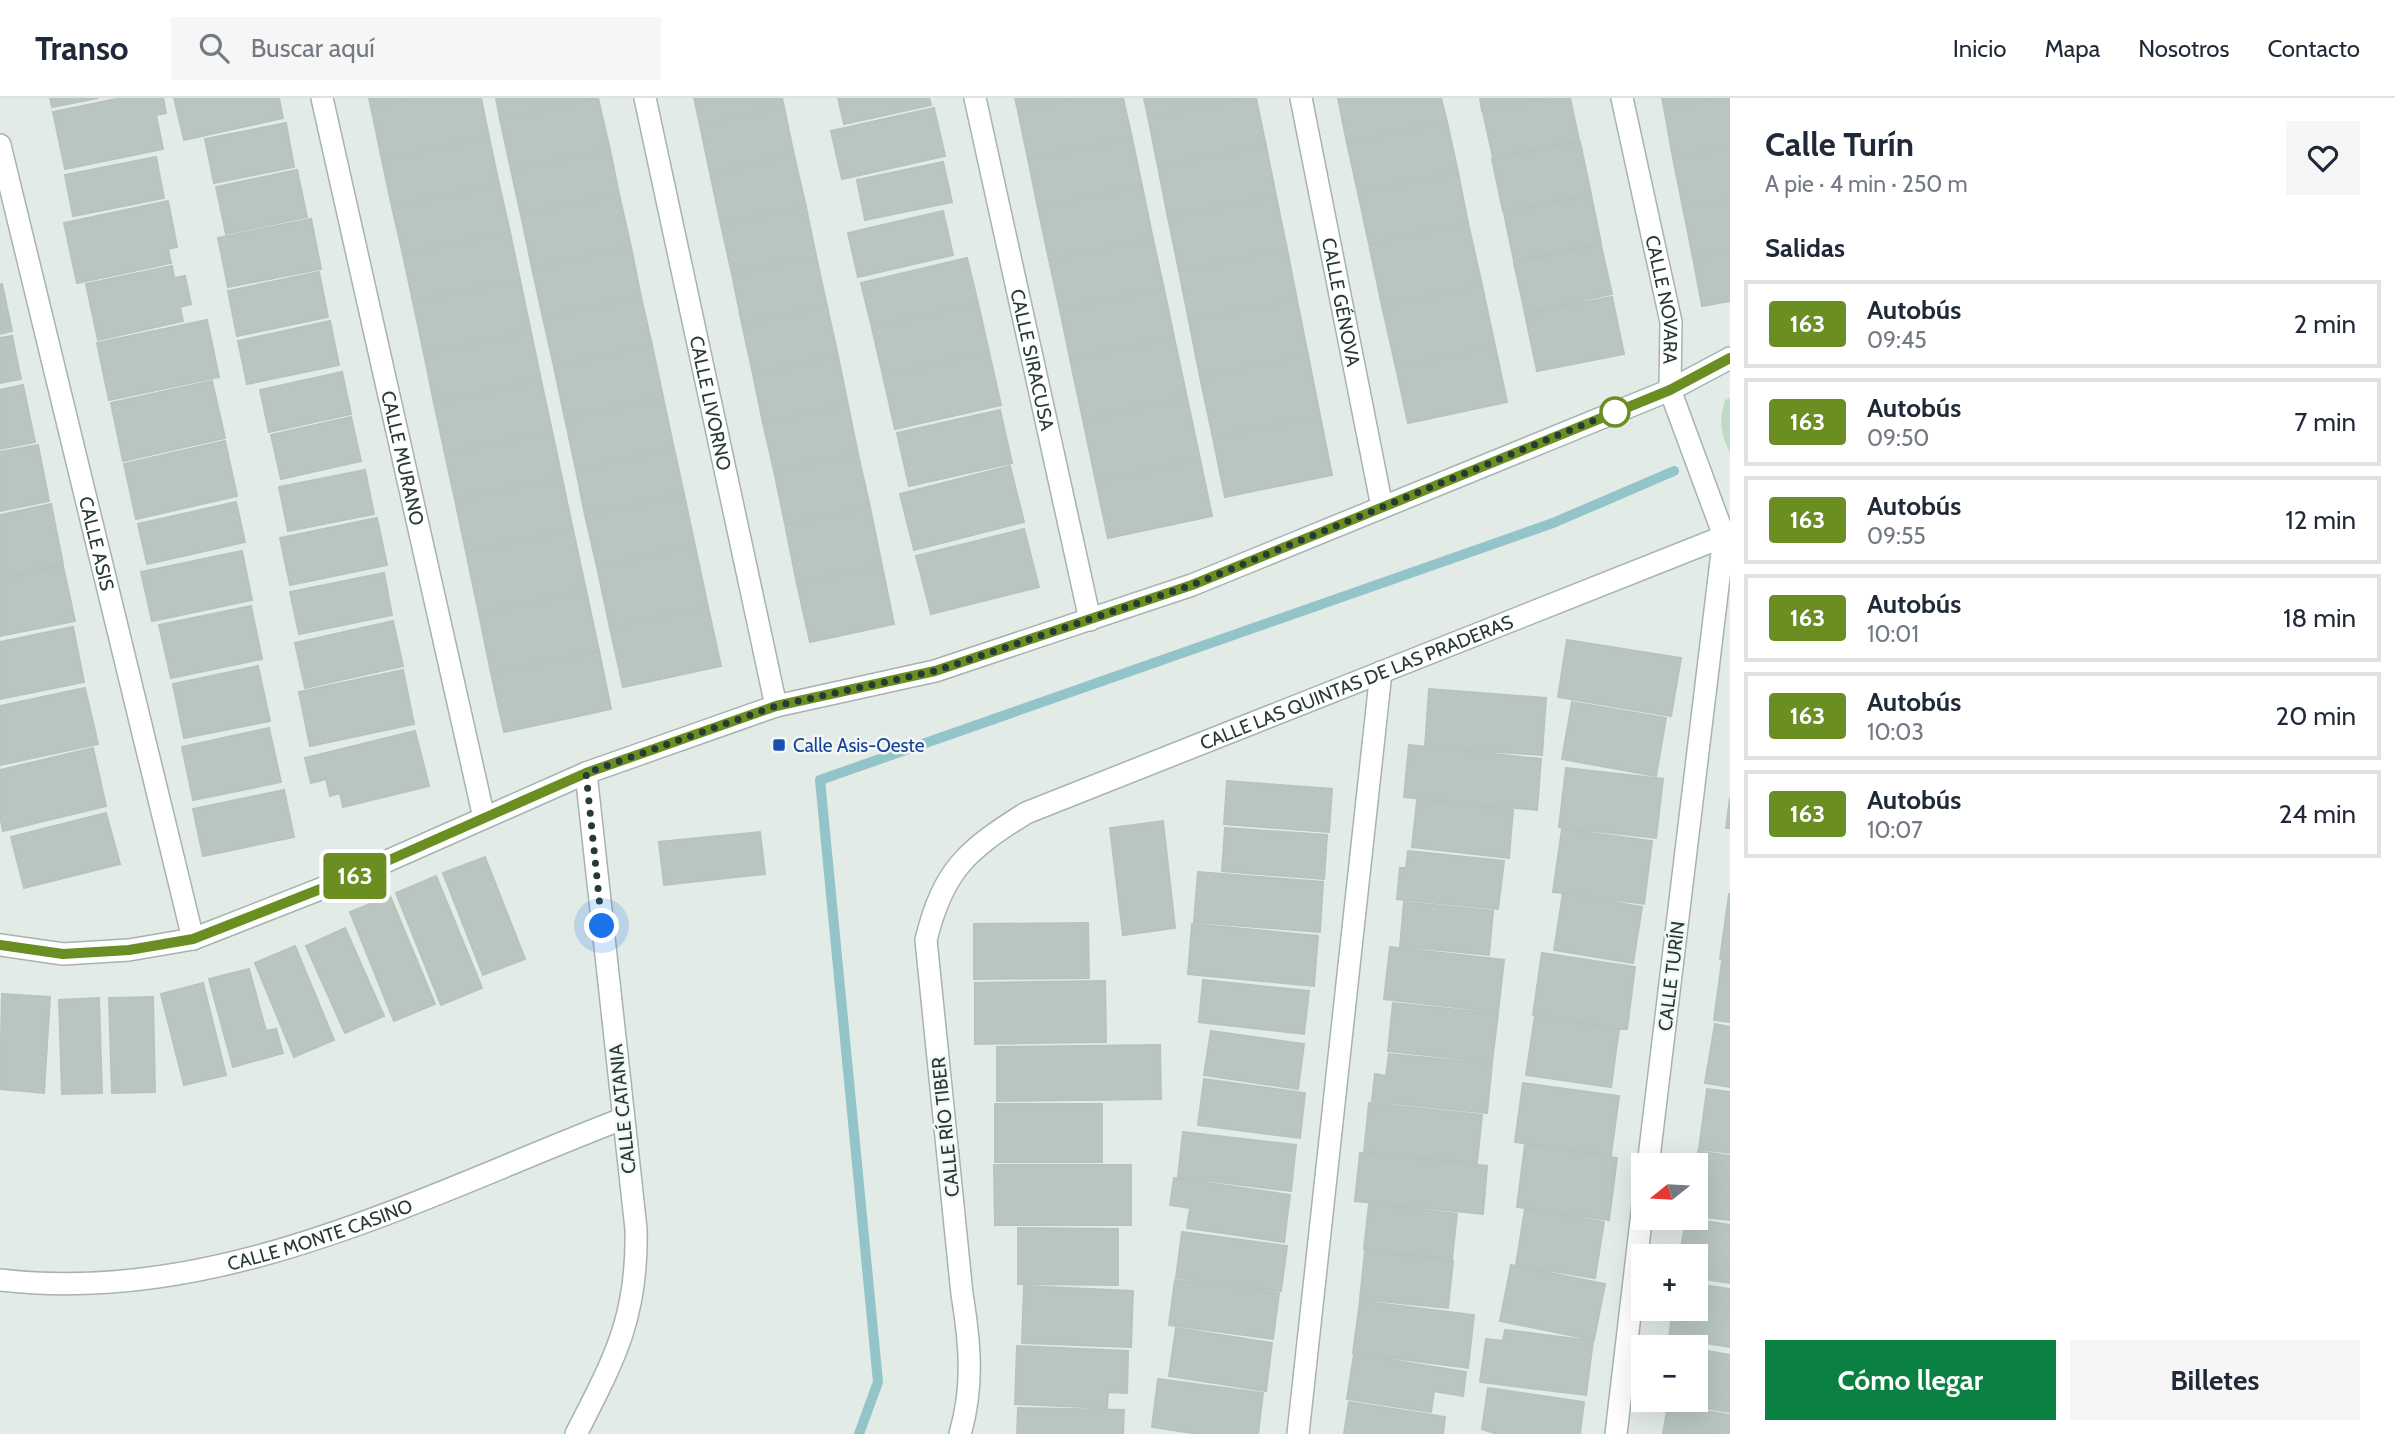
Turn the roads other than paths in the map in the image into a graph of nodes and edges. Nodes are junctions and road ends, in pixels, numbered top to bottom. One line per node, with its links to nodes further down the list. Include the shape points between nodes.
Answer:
1 (322, 98): 15 (street, CALLE MURANO)
2 (645, 98): 13 (street, CALLE LIVORNO)
3 (975, 98): 11 (street, CALLE SIRACUSA)
4 (1301, 98): 9 (street, CALLE GÉNOVA)
5 (1622, 98): 8 (street, CALLE NOVARA, via 1671,323)
6 (0, 145): 17 (street, CALLE ASIS)
7 (1730, 358): 8 (street)
8 (1670, 390): 9 (street); 10 (street, CALLE NOVARA)
9 (1382, 507): 11 (street, via 1192,585)
10 (1727, 535): 12 (street, CALLE LAS QUINTAS DE LAS PRADERAS); 20 (street, CALLE TURÍN)
11 (1090, 620): 13 (street, via 935,671)
12 (1381, 673): 16 (street, CALLE LAS QUINTAS DE LAS PRADERAS, via 1026,813); 25 (street)
13 (776, 706): 14 (street)
14 (586, 773): 15 (street); 19 (street, CALLE CATANIA)
15 (484, 818): 17 (street)
16 (986, 838): 24 (street, CALLE RÍO TIBER, via 950,877 926,940 969,1339 970,1385)
17 (193, 939): 18 (street, via 129,950 63,954)
18 (0, 945)
19 (622, 1119): 22 (street, CALLE MONTE CASINO, via 394,1211 229,1264 119,1281); 23 (street, CALLE CATANIA, via 637,1273 629,1317 614,1358)
20 (1650, 1153)
21 (1640, 1230): 26 (street)
22 (0, 1280)
23 (576, 1434)
24 (960, 1434)
25 (1298, 1434)
26 (1616, 1434)

